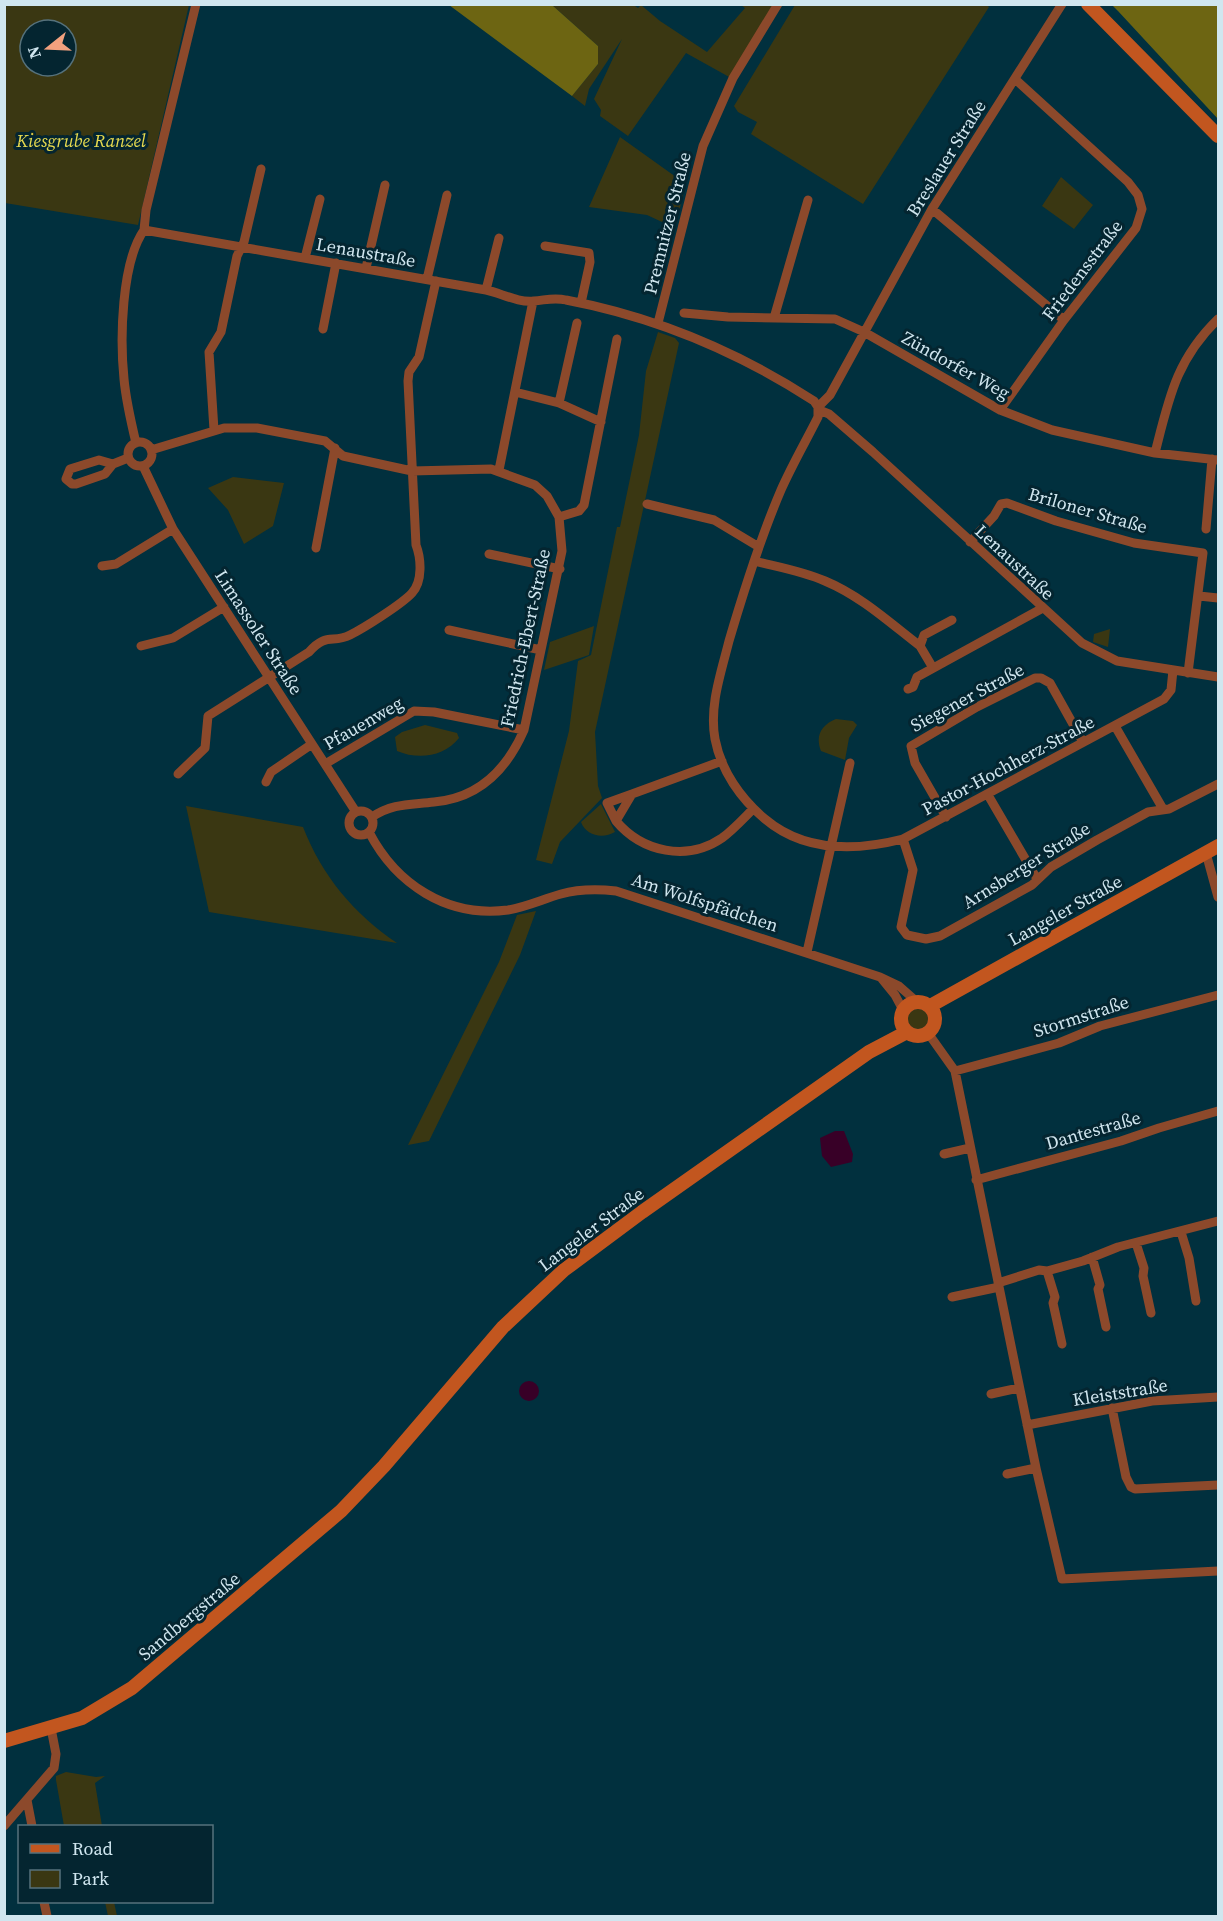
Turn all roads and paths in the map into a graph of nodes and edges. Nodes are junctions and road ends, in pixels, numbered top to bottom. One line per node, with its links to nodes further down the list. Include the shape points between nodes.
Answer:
1 (196, 4): 13 (street)
2 (778, 4): 29 (street, Premnitzer Straße, via 733,78 703,146)
3 (1062, 4): 5 (street, Breslauer Straße)
4 (1088, 4): 6 (street)
5 (1015, 79): 12 (street, Breslauer Straße); 27 (street, Friedensstraße, via 1128,182 1142,209 1136,228)
6 (1218, 136)
7 (261, 169): 16 (street)
8 (385, 185): 19 (street)
9 (447, 195): 20 (street)
10 (320, 199): 17 (street)
11 (808, 200): 25 (street)
12 (933, 209): 27 (street); 31 (street, Breslauer Straße)
13 (144, 230): 16 (street, Lenaustraße); 39 (street, via 132,255 123,346 124,380)
14 (499, 238): 21 (street)
15 (545, 246): 23 (street, via 589,253)
16 (241, 248): 17 (street, Lenaustraße); 38 (street, via 221,332 209,352)
17 (305, 258): 18 (street, Lenaustraße)
18 (336, 263): 19 (street, Lenaustraße); 30 (street)
19 (366, 268): 20 (street, Lenaustraße)
20 (432, 280): 21 (street, Lenaustraße); 48 (street, via 419,357 408,381)
21 (486, 290): 22 (street, Lenaustraße)
22 (533, 302): 23 (street, Lenaustraße, via 552,298); 33 (street)
23 (581, 303): 29 (street, Lenaustraße)
24 (684, 313): 25 (street, Zündorfer Weg)
25 (774, 318): 31 (street, Zündorfer Weg, via 835,320)
26 (1218, 319): 42 (street, via 1175,378)
27 (1064, 320): 36 (street, Friedensstraße)
28 (577, 323): 34 (street)
29 (657, 323): 35 (street, Lenaustraße, via 771,373)
30 (323, 329)
31 (864, 332): 35 (street, Pastor-Hochherz-Straße, via 830,395); 36 (street, Zündorfer Weg)
32 (616, 339): 37 (street)
33 (515, 392): 34 (street); 47 (street)
34 (559, 403): 37 (street)
35 (818, 408): 53 (street, Lenaustraße, via 851,433); 54 (street, Pastor-Hochherz-Straße, via 818,417 781,489)
36 (1000, 410): 42 (street, Zündorfer Weg, via 1052,430)
37 (601, 422): 50 (street, via 584,505 579,511)
38 (214, 430): 40 (street, via 275,430 326,441); 41 (street)
39 (136, 443): 41 (street, via 145,443); 43 (street, via 129,449)
40 (335, 448): 48 (street, via 349,458); 55 (street)
41 (151, 450): 46 (street, via 151,460)
42 (1155, 453): 44 (street, Zündorfer Weg)
43 (128, 458): 45 (street); 46 (street, via 134,465)
44 (1215, 459): 52 (street, Zündorfer Weg)
45 (113, 464)
46 (143, 466): 51 (street, Limassoler Straße)
47 (499, 470): 48 (street); 50 (street, Friedrich-Ebert-Straße, via 542,490)
48 (412, 471): 72 (street, via 416,545 422,559 416,588 348,636 321,640)
49 (647, 504): 54 (street, via 714,520)
50 (559, 517): 59 (street, Friedrich-Ebert-Straße)
51 (173, 529): 58 (street, via 116,564); 62 (street, Limassoler Straße)
52 (1206, 529)
53 (970, 542): 60 (street, Briloner Straße, via 1001,504 1007,503 1134,543 1203,553); 63 (street, Lenaustraße)
54 (759, 547): 57 (street, Pastor-Hochherz-Straße)
55 (316, 548)
56 (489, 554): 59 (street)
57 (754, 561): 67 (street, via 837,586); 79 (street, Pastor-Hochherz-Straße, via 722,664 714,704 715,739)
58 (102, 566)
59 (560, 569): 68 (street, Friedrich-Ebert-Straße)
60 (1199, 596): 61 (street); 71 (street, Briloner Straße)
61 (1218, 598)
62 (224, 607): 66 (street, via 173,638); 72 (street, Limassoler Straße)
63 (1041, 609): 69 (street); 70 (street, Lenaustraße, via 1078,640 1105,656)
64 (952, 620): 67 (street, via 924,635)
65 (449, 630): 68 (street)
66 (141, 646)
67 (921, 646): 69 (street)
68 (541, 650): 76 (street, Friedrich-Ebert-Straße)
69 (933, 669): 74 (street, via 914,679 913,687)
70 (1173, 670): 71 (street, Lenaustraße); 75 (street, Pastor-Hochherz-Straße, via 1171,690 1164,699)
71 (1188, 673): 73 (street, Lenaustraße)
72 (269, 677): 78 (street, Limassoler Straße); 82 (street, via 208,716 206,748)
73 (1218, 677)
74 (908, 688)
75 (1115, 726): 77 (street, Pastor-Hochherz-Straße); 88 (street)
76 (524, 730): 81 (street, Pfauenweg, via 414,711); 90 (street, Friedrich-Ebert-Straße, via 503,767 479,788 448,800 396,805)
77 (1083, 742): 86 (street, Pastor-Hochherz-Straße); 91 (street, Siegener Straße, via 1050,683 1041,678 977,707 911,746 915,763)
78 (312, 744): 81 (street, Limassoler Straße); 83 (street, via 271,772)
79 (722, 761): 85 (street); 87 (street, Pastor-Hochherz-Straße)
80 (850, 763): 95 (street)
81 (325, 764): 89 (street, Limassoler Straße)
82 (178, 774)
83 (266, 782)
84 (1218, 784): 88 (street, Arnsberger Straße)
85 (632, 794): 92 (street); 92 (street, via 607,803)
86 (988, 795): 91 (street, Pastor-Hochherz-Straße); 97 (street)
87 (753, 809): 92 (street, via 715,842 676,852 641,842); 95 (street, Pastor-Hochherz-Straße, via 795,838)
88 (1163, 809): 97 (street, Arnsberger Straße, via 1148,812 1097,840)
89 (356, 812): 90 (street); 93 (street, via 350,820 352,829 360,834)
90 (372, 817): 93 (street)
91 (946, 817): 94 (street, Pastor-Hochherz-Straße)
92 (616, 821)
93 (369, 832): 99 (street, Am Wolfspfädchen, via 400,876 426,895 449,905 482,911 509,910 574,891 616,891)
94 (903, 839): 95 (street, Pastor-Hochherz-Straße); 97 (street, Arnsberger Straße, via 913,870 901,927 913,938 940,936)
95 (831, 847): 99 (street)
96 (1212, 849): 98 (street); 103 (street, Langeler Straße)
97 (1037, 879)
98 (1218, 897)
99 (807, 952): 100 (street, Am Wolfspfädchen)
100 (880, 977): 102 (street, Am Wolfspfädchen, via 899,986); 104 (street, via 895,994)
101 (1218, 995): 106 (street, Stormstraße, via 1108,1023 1059,1043)
102 (916, 1001): 103 (street); 104 (street)
103 (930, 1006): 105 (street, via 935,1020)
104 (903, 1021): 105 (street, via 918,1036); 129 (street, Langeler Straße, via 869,1052 564,1270 503,1328)
105 (928, 1033): 106 (street)
106 (955, 1071): 108 (street)
107 (1218, 1111): 110 (street, Dantestraße)
108 (970, 1148): 109 (street); 110 (street)
109 (944, 1154)
110 (976, 1180): 116 (street)
111 (1218, 1221): 112 (street)
112 (1182, 1232): 113 (street); 118 (street)
113 (1136, 1243): 114 (street); 119 (street)
114 (1092, 1257): 115 (street); 120 (street)
115 (1047, 1271): 116 (street, via 1039,1270); 121 (street)
116 (998, 1285): 117 (street); 122 (street)
117 (952, 1297)
118 (1196, 1301)
119 (1151, 1314)
120 (1106, 1327)
121 (1062, 1344)
122 (1020, 1388): 123 (street); 126 (street)
123 (991, 1394)
124 (1218, 1397): 125 (street, Kleiststraße)
125 (1112, 1408): 126 (street, Kleiststraße); 130 (street, via 1131,1486 1136,1489)
126 (1027, 1425): 127 (street)
127 (1036, 1468): 128 (street); 131 (street, via 1062,1579)
128 (1007, 1474)
129 (373, 1479): 132 (street, Sandbergstraße, via 341,1511 132,1688 81,1718)
130 (1218, 1485)
131 (1218, 1571)
132 (51, 1728): 133 (street, Sandbergstraße); 134 (street, via 55,1765)
133 (4, 1741)
134 (27, 1800): 135 (street); 136 (street)
135 (32, 1825)
136 (4, 1826)

